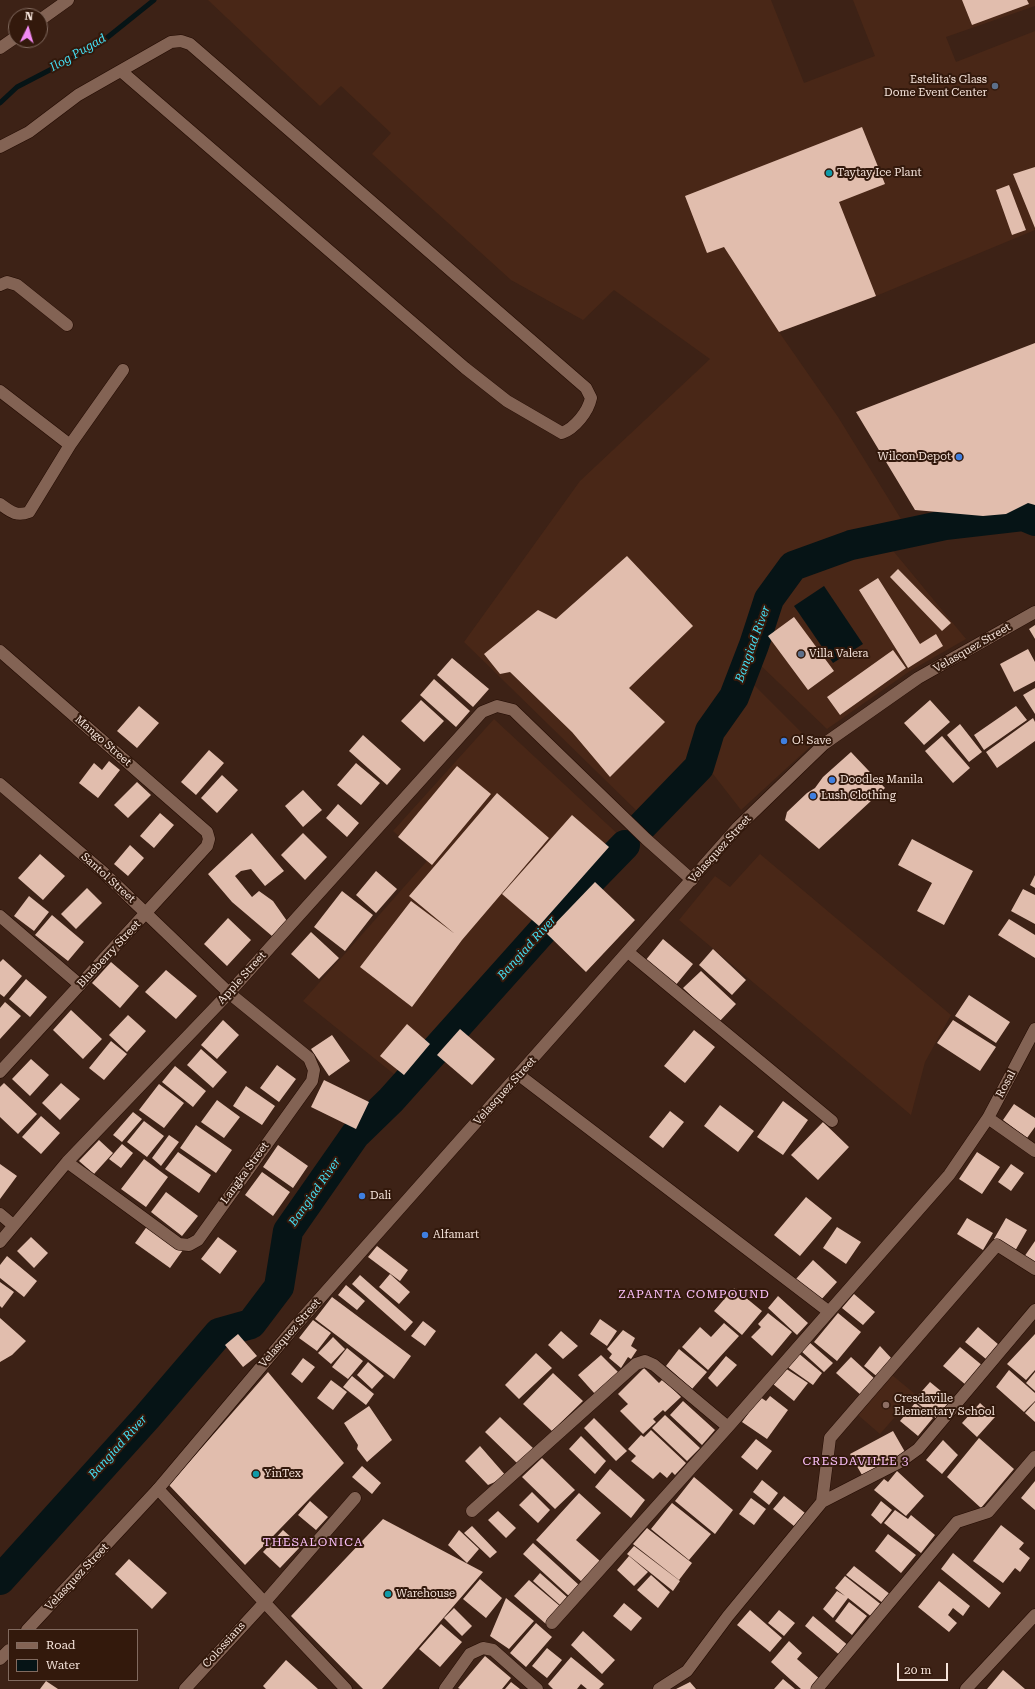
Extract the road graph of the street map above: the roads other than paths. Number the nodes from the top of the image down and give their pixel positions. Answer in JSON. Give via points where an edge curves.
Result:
{"nodes":[{"id":1,"x":68,"y":0,"type":"edge"},
{"id":2,"x":48,"y":14,"type":"edge"},
{"id":3,"x":120,"y":71,"type":"junction"},
{"id":4,"x":0,"y":147,"type":"edge"},
{"id":5,"x":0,"y":285,"type":"edge"},
{"id":6,"x":67,"y":325,"type":"dead end"},
{"id":7,"x":123,"y":370,"type":"dead end"},
{"id":8,"x":0,"y":391,"type":"edge"},
{"id":9,"x":70,"y":445,"type":"junction"},
{"id":10,"x":0,"y":504,"type":"edge"},
{"id":11,"x":1035,"y":612,"type":"edge"},
{"id":12,"x":0,"y":651,"type":"edge"},
{"id":13,"x":0,"y":784,"type":"edge"},
{"id":14,"x":207,"y":832,"type":"joint"},
{"id":15,"x":692,"y":880,"type":"junction"},
{"id":16,"x":147,"y":913,"type":"junction"},
{"id":17,"x":0,"y":916,"type":"edge"},
{"id":18,"x":628,"y":952,"type":"junction"},
{"id":19,"x":80,"y":985,"type":"junction"},
{"id":20,"x":229,"y":993,"type":"junction"},
{"id":21,"x":1035,"y":1029,"type":"edge"},
{"id":22,"x":4,"y":1059,"type":"edge"},
{"id":23,"x":0,"y":1072,"type":"edge"},
{"id":24,"x":519,"y":1075,"type":"junction"},
{"id":25,"x":988,"y":1118,"type":"junction"},
{"id":26,"x":832,"y":1121,"type":"dead end"},
{"id":27,"x":1035,"y":1150,"type":"edge"},
{"id":28,"x":67,"y":1162,"type":"junction"},
{"id":29,"x":0,"y":1214,"type":"edge"},
{"id":30,"x":13,"y":1225,"type":"junction"},
{"id":31,"x":0,"y":1242,"type":"edge"},
{"id":32,"x":1035,"y":1269,"type":"edge"},
{"id":33,"x":1035,"y":1310,"type":"edge"},
{"id":34,"x":828,"y":1311,"type":"junction"},
{"id":35,"x":728,"y":1426,"type":"junction"},
{"id":36,"x":1035,"y":1457,"type":"edge"},
{"id":37,"x":158,"y":1489,"type":"junction"},
{"id":38,"x":355,"y":1498,"type":"dead end"},
{"id":39,"x":822,"y":1502,"type":"junction"},
{"id":40,"x":472,"y":1511,"type":"dead end"},
{"id":41,"x":264,"y":1603,"type":"junction"},
{"id":42,"x":1035,"y":1615,"type":"edge"},
{"id":43,"x":552,"y":1623,"type":"dead end"},
{"id":44,"x":28,"y":1629,"type":"edge"},
{"id":45,"x":8,"y":1651,"type":"edge"},
{"id":46,"x":0,"y":1659,"type":"edge"},
{"id":47,"x":340,"y":1687,"type":"edge"},
{"id":48,"x":185,"y":1689,"type":"edge"},
{"id":49,"x":445,"y":1689,"type":"edge"},
{"id":50,"x":537,"y":1689,"type":"edge"},
{"id":51,"x":659,"y":1689,"type":"edge"},
{"id":52,"x":817,"y":1689,"type":"edge"},
{"id":53,"x":966,"y":1689,"type":"edge"}],
"edges":[{"from":1,"to":2,"type":"street"},
{"from":3,"to":3,"type":"street","via":[[507,402],[562,433],[571,430],[589,406],[591,398],[586,388],[190,44],[181,41],[171,42]]},
{"from":3,"to":4,"type":"street","via":[[78,95],[29,132]]},
{"from":5,"to":6,"type":"street","via":[[7,282],[16,285]]},
{"from":7,"to":9,"type":"street"},
{"from":8,"to":9,"type":"street"},
{"from":9,"to":10,"type":"street","via":[[29,512],[21,515],[13,513]]},
{"from":11,"to":15,"type":"street","name":"Velasquez Street","via":[[918,678],[824,744],[738,828]]},
{"from":12,"to":14,"type":"street","name":"Mango Street"},
{"from":13,"to":16,"type":"street","name":"Santol Street"},
{"from":14,"to":16,"type":"street","name":"Blueberry Street","via":[[207,846]]},
{"from":15,"to":18,"type":"street","name":"Velasquez Street"},
{"from":15,"to":20,"type":"street","name":"Apple Street","via":[[513,710],[498,706],[482,712]]},
{"from":16,"to":19,"type":"street","name":"Blueberry Street"},
{"from":16,"to":20,"type":"street","name":"Santol Street"},
{"from":17,"to":19,"type":"street"},
{"from":18,"to":24,"type":"street","name":"Velasquez Street"},
{"from":18,"to":26,"type":"street"},
{"from":19,"to":22,"type":"street","name":"Blueberry Street"},
{"from":20,"to":28,"type":"street","name":"Apple Street"},
{"from":20,"to":28,"type":"street","name":"Langka Street","via":[[309,1058],[314,1070],[312,1081],[198,1240],[189,1245],[179,1244]]},
{"from":21,"to":25,"type":"street","name":"Rosal"},
{"from":22,"to":23,"type":"street","name":"Blueberry Street"},
{"from":24,"to":34,"type":"street"},
{"from":24,"to":37,"type":"street","name":"Velasquez Street","via":[[298,1324]]},
{"from":25,"to":27,"type":"street"},
{"from":25,"to":34,"type":"street","name":"Rosal","via":[[949,1175]]},
{"from":28,"to":30,"type":"street","name":"Apple Street"},
{"from":29,"to":30,"type":"street"},
{"from":30,"to":31,"type":"street","name":"Apple Street"},
{"from":32,"to":39,"type":"street","via":[[997,1245],[830,1438]]},
{"from":33,"to":39,"type":"street","via":[[918,1449],[900,1462]]},
{"from":34,"to":35,"type":"street","name":"Rosal"},
{"from":35,"to":40,"type":"street","via":[[654,1365],[645,1361],[636,1364]]},
{"from":35,"to":43,"type":"street","name":"Rosal"},
{"from":36,"to":52,"type":"street","via":[[988,1512],[957,1522]]},
{"from":37,"to":41,"type":"street"},
{"from":37,"to":44,"type":"street","name":"Velasquez Street"},
{"from":38,"to":41,"type":"street"},
{"from":39,"to":51,"type":"street","via":[[728,1616],[687,1671]]},
{"from":41,"to":47,"type":"street"},
{"from":41,"to":48,"type":"street","name":"Colossians"},
{"from":42,"to":53,"type":"street"},
{"from":45,"to":46,"type":"street"},
{"from":49,"to":50,"type":"street","via":[[470,1654],[483,1648],[493,1650]]}]}
